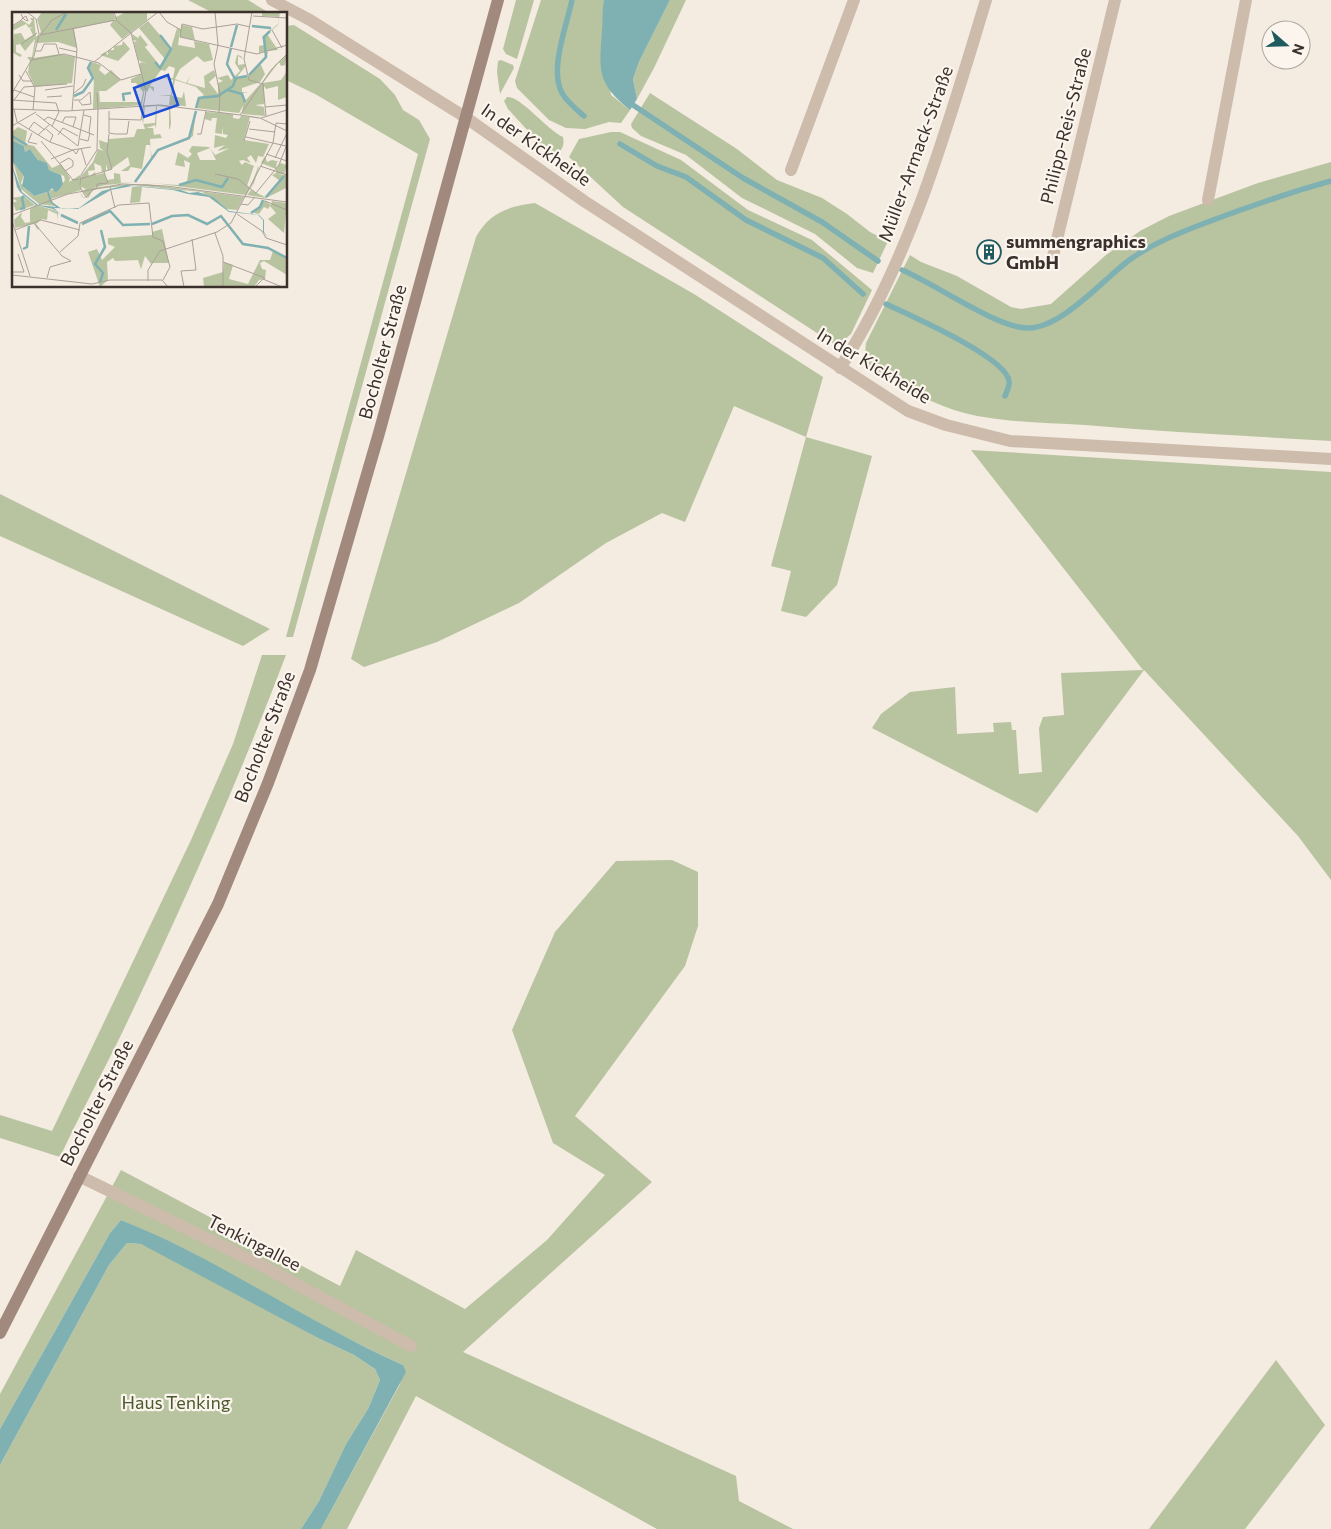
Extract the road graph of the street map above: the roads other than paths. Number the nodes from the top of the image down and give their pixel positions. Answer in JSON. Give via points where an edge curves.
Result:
{"nodes":[{"id":1,"x":272,"y":0,"type":"edge"},
{"id":2,"x":498,"y":0,"type":"edge"},
{"id":3,"x":854,"y":0,"type":"edge"},
{"id":4,"x":986,"y":0,"type":"edge"},
{"id":5,"x":1115,"y":0,"type":"edge"},
{"id":6,"x":1246,"y":0,"type":"edge"},
{"id":7,"x":465,"y":117,"type":"junction"},
{"id":8,"x":791,"y":170,"type":"dead end"},
{"id":9,"x":1208,"y":200,"type":"dead end"},
{"id":10,"x":1052,"y":260,"type":"dead end"},
{"id":11,"x":840,"y":368,"type":"junction"},
{"id":12,"x":1331,"y":459,"type":"edge"},
{"id":13,"x":79,"y":1176,"type":"junction"},
{"id":14,"x":0,"y":1332,"type":"edge"},
{"id":15,"x":411,"y":1346,"type":"dead end"}],
"edges":[{"from":1,"to":7,"type":"street","name":"In der Kickheide","via":[[310,20]]},
{"from":2,"to":7,"type":"main road","name":"Bocholter Straße"},
{"from":3,"to":8,"type":"street"},
{"from":4,"to":11,"type":"street","name":"Müller-Armack-Straße","via":[[919,207],[858,338]]},
{"from":5,"to":10,"type":"street","name":"Philipp-Reis-Straße"},
{"from":6,"to":9,"type":"street"},
{"from":7,"to":11,"type":"street","name":"In der Kickheide","via":[[584,200]]},
{"from":7,"to":13,"type":"main road","name":"Bocholter Straße","via":[[310,670],[218,904]]},
{"from":11,"to":12,"type":"street","name":"In der Kickheide","via":[[908,411],[946,425],[1010,440]]},
{"from":13,"to":14,"type":"main road","name":"Bocholter Straße"},
{"from":13,"to":15,"type":"street","name":"Tenkingallee","via":[[257,1263]]}]}
